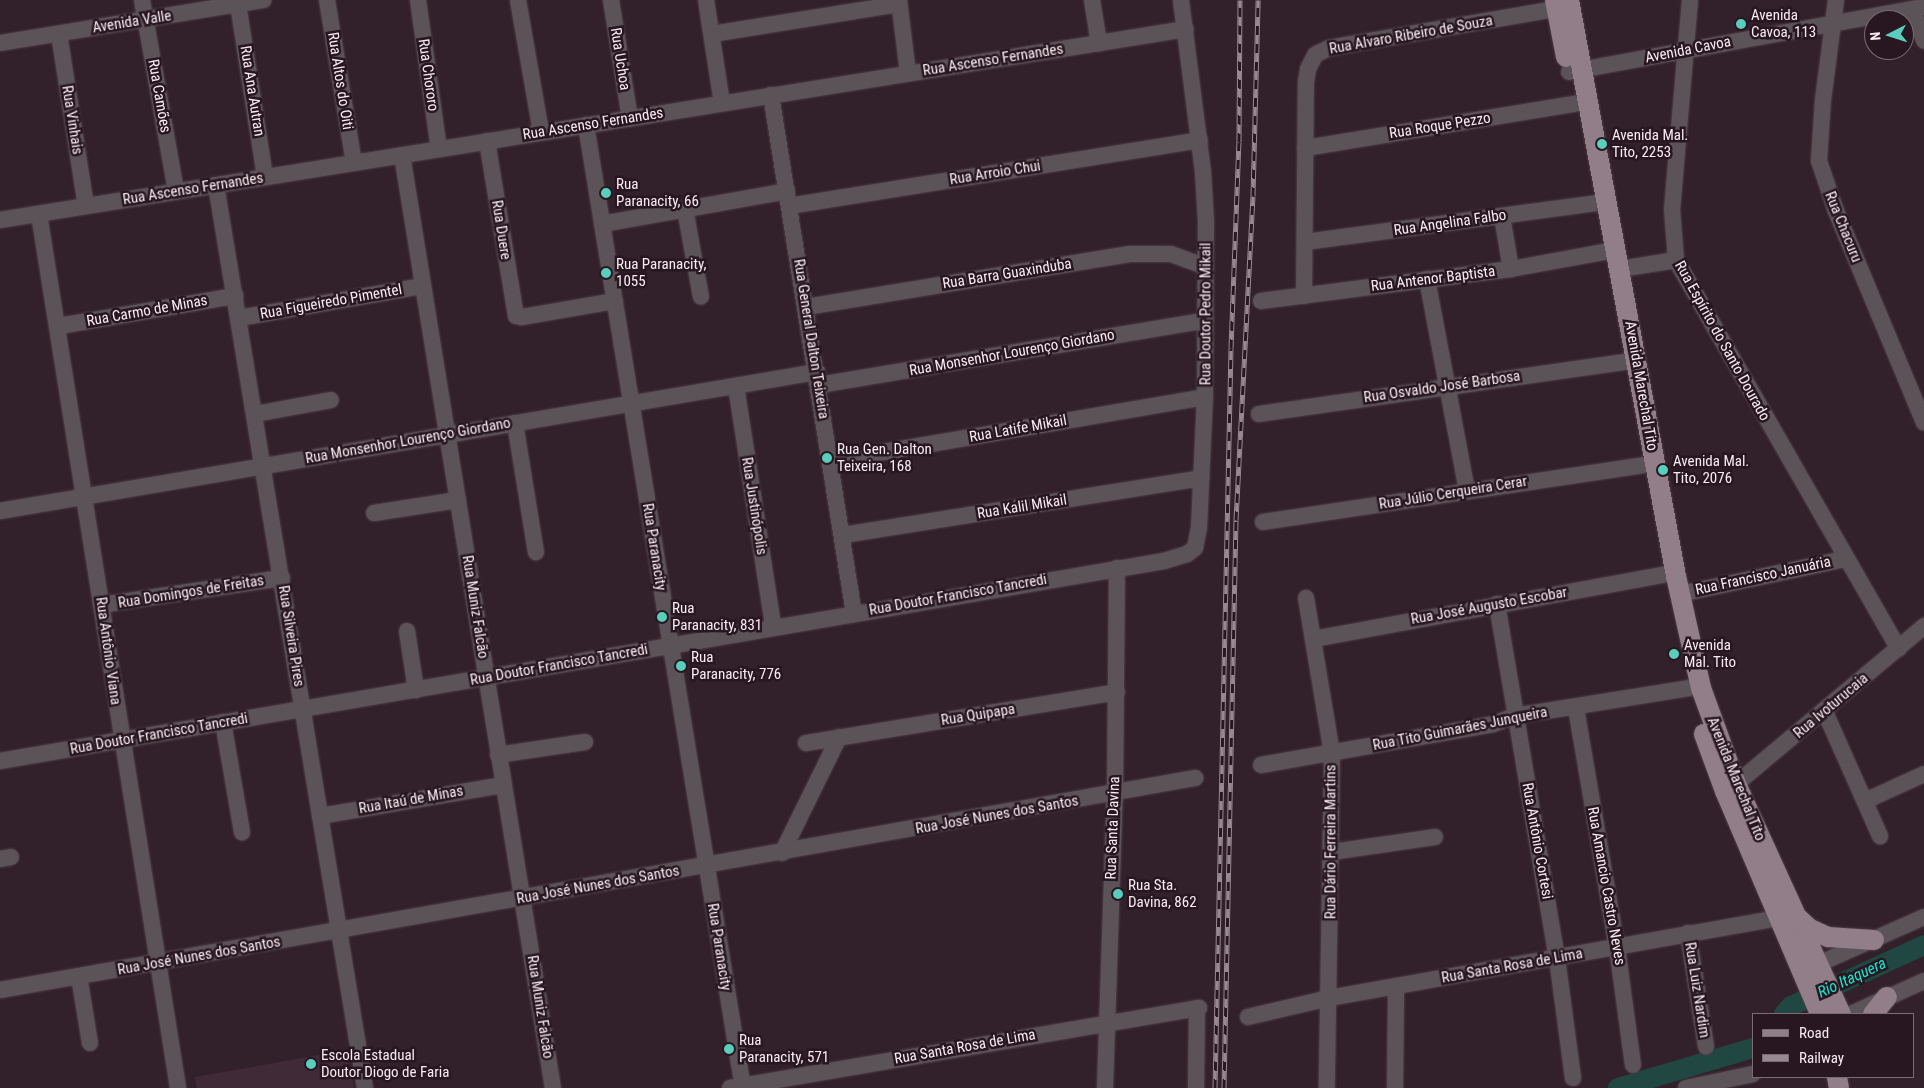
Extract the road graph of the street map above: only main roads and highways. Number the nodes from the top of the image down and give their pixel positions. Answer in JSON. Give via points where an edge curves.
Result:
{"nodes":[{"id":1,"x":1563,"y":4,"type":"edge"},
{"id":2,"x":1576,"y":71,"type":"junction"},
{"id":3,"x":1785,"y":916,"type":"junction"},
{"id":4,"x":1874,"y":940,"type":"road end"},
{"id":5,"x":1887,"y":997,"type":"road end"},
{"id":6,"x":1832,"y":1012,"type":"edge"},
{"id":7,"x":1874,"y":1013,"type":"edge"}],
"edges":[{"from":1,"to":2,"type":"main road","name":"Avenida Marechal Tito"},
{"from":2,"to":3,"type":"main road","name":"Avenida Marechal Tito","via":[[1620,269],[1680,594],[1701,688]]},
{"from":2,"to":3,"type":"main road","name":"Avenida Marechal Tito","via":[[1575,104],[1663,575],[1689,688],[1714,764]]},
{"from":3,"to":4,"type":"main road","via":[[1828,937]]},
{"from":3,"to":6,"type":"main road","name":"Avenida Marechal Tito"},
{"from":5,"to":7,"type":"main road"}]}
